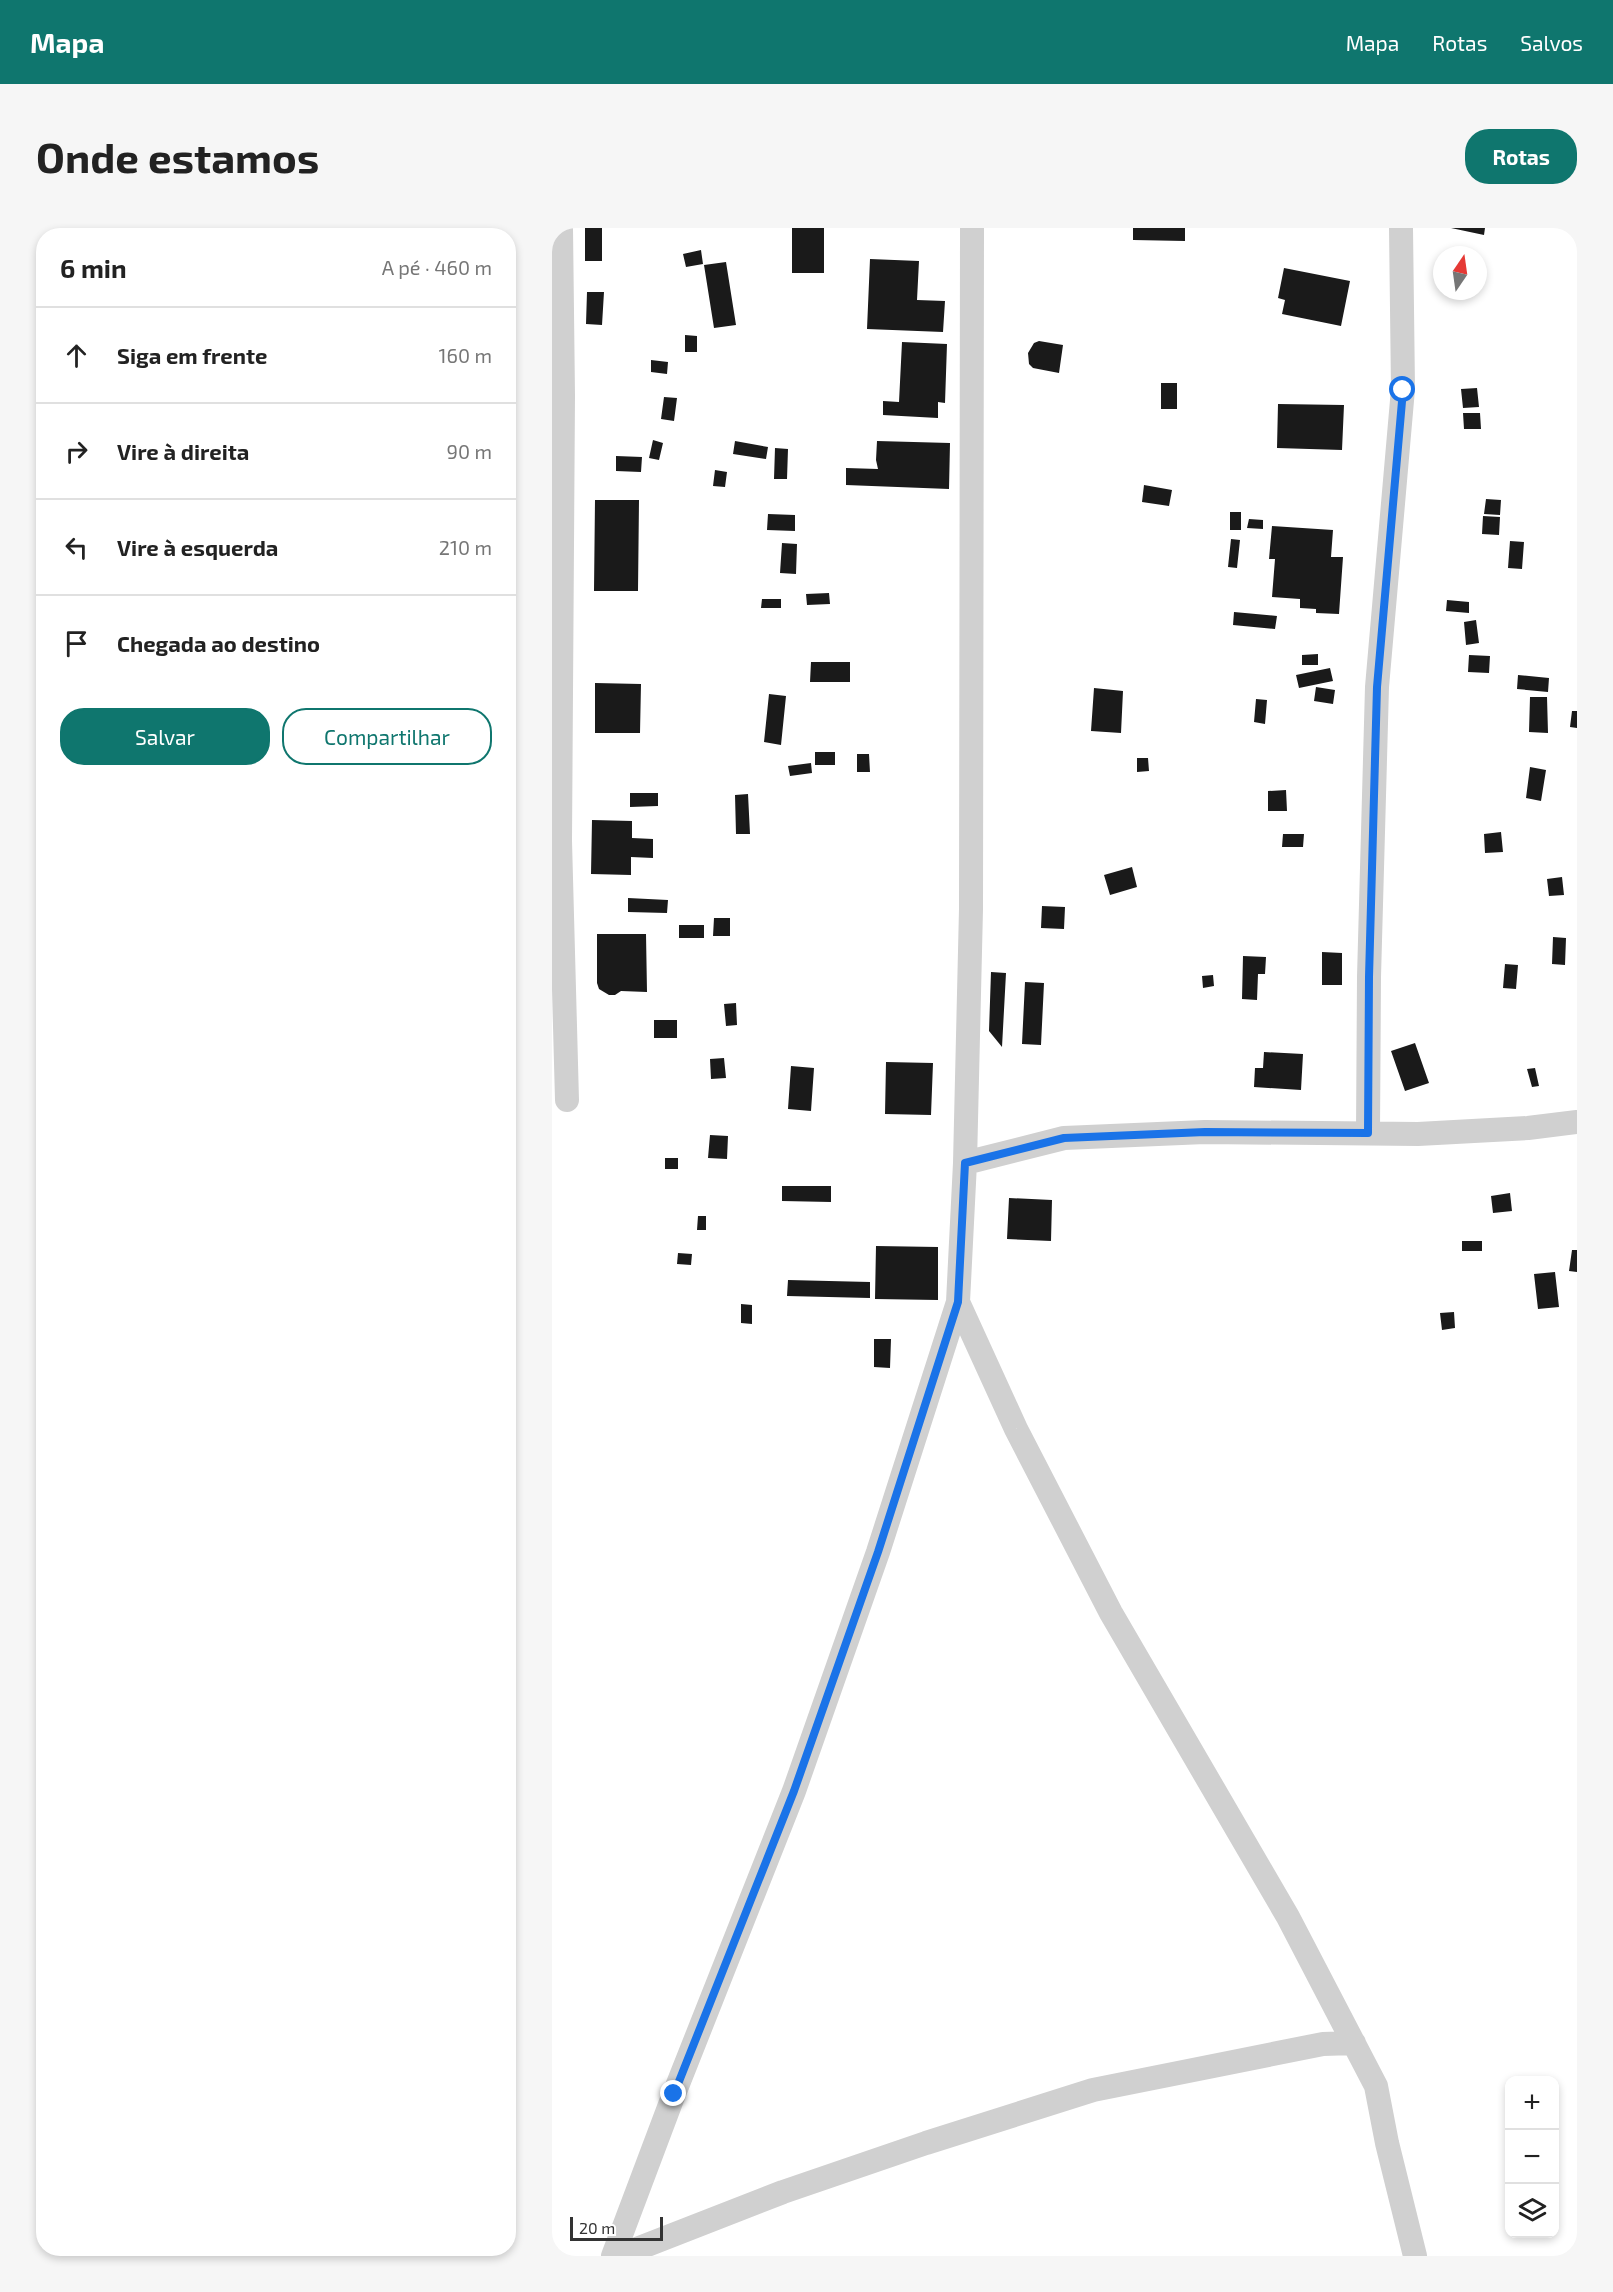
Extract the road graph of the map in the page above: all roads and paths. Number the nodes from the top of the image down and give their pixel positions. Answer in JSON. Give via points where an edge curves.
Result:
{"nodes":[{"id":1,"x":561,"y":228,"type":"edge"},
{"id":2,"x":972,"y":228,"type":"edge"},
{"id":3,"x":1401,"y":228,"type":"edge"},
{"id":4,"x":567,"y":1100,"type":"dead end"},
{"id":5,"x":1577,"y":1122,"type":"edge"},
{"id":6,"x":1368,"y":1133,"type":"junction"},
{"id":7,"x":965,"y":1163,"type":"junction"},
{"id":8,"x":958,"y":1302,"type":"junction"},
{"id":9,"x":1354,"y":2043,"type":"junction"},
{"id":10,"x":613,"y":2256,"type":"edge"},
{"id":11,"x":619,"y":2256,"type":"edge"},
{"id":12,"x":1415,"y":2256,"type":"edge"}],
"edges":[{"from":1,"to":4,"type":"street","via":[[560,842]]},
{"from":2,"to":7,"type":"street","via":[[971,909]]},
{"from":3,"to":6,"type":"street","via":[[1403,390],[1377,687]]},
{"from":5,"to":6,"type":"street","via":[[1418,1134]]},
{"from":6,"to":7,"type":"street","via":[[1205,1132],[1064,1138]]},
{"from":7,"to":8,"type":"street"},
{"from":8,"to":9,"type":"street","via":[[1016,1429],[1111,1613],[1288,1917]]},
{"from":8,"to":10,"type":"street","via":[[878,1552],[794,1791]]},
{"from":9,"to":11,"type":"street","via":[[1323,2044],[1093,2090],[783,2192]]},
{"from":9,"to":12,"type":"street","via":[[1376,2086]]}]}
